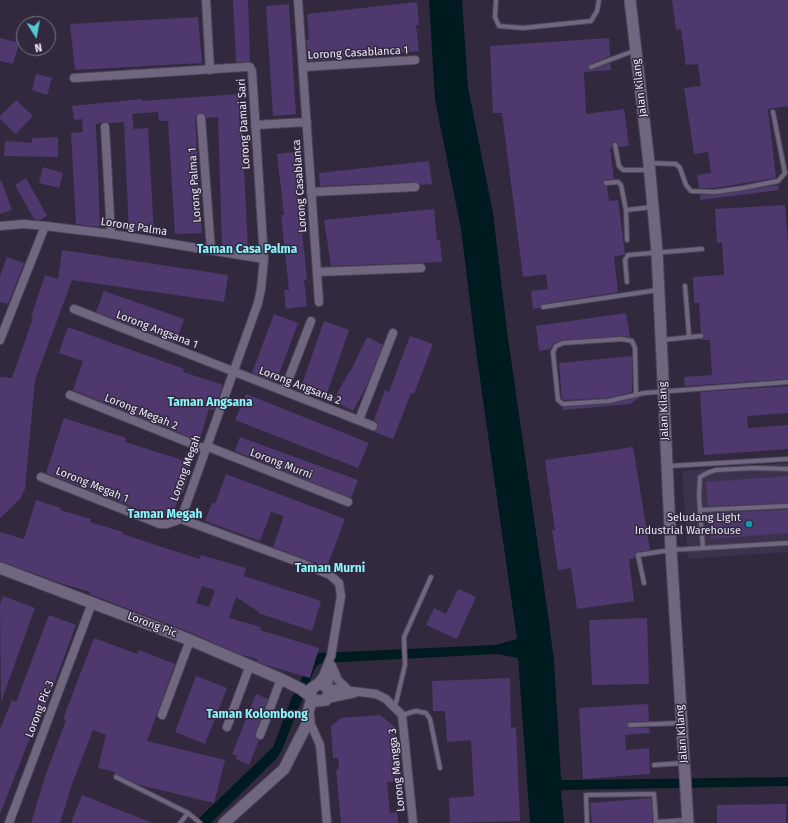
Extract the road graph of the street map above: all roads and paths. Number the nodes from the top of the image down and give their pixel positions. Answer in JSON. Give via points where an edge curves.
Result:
{"nodes":[{"id":1,"x":206,"y":0,"type":"edge"},
{"id":2,"x":298,"y":0,"type":"edge"},
{"id":3,"x":496,"y":0,"type":"edge"},
{"id":4,"x":599,"y":0,"type":"edge"},
{"id":5,"x":630,"y":0,"type":"edge"},
{"id":6,"x":636,"y":50,"type":"junction"},
{"id":7,"x":415,"y":60,"type":"dead end"},
{"id":8,"x":303,"y":67,"type":"junction"},
{"id":9,"x":591,"y":67,"type":"dead end"},
{"id":10,"x":210,"y":70,"type":"junction"},
{"id":11,"x":74,"y":78,"type":"dead end"},
{"id":12,"x":774,"y":112,"type":"dead end"},
{"id":13,"x":201,"y":118,"type":"dead end"},
{"id":14,"x":307,"y":122,"type":"junction"},
{"id":15,"x":255,"y":125,"type":"junction"},
{"id":16,"x":105,"y":127,"type":"dead end"},
{"id":17,"x":615,"y":145,"type":"dead end"},
{"id":18,"x":650,"y":166,"type":"junction"},
{"id":19,"x":606,"y":183,"type":"dead end"},
{"id":20,"x":415,"y":187,"type":"dead end"},
{"id":21,"x":311,"y":192,"type":"junction"},
{"id":22,"x":653,"y":207,"type":"junction"},
{"id":23,"x":626,"y":210,"type":"junction"},
{"id":24,"x":0,"y":226,"type":"edge"},
{"id":25,"x":45,"y":226,"type":"junction"},
{"id":26,"x":111,"y":234,"type":"junction"},
{"id":27,"x":627,"y":240,"type":"dead end"},
{"id":28,"x":702,"y":249,"type":"dead end"},
{"id":29,"x":210,"y":250,"type":"junction"},
{"id":30,"x":657,"y":252,"type":"junction"},
{"id":31,"x":264,"y":259,"type":"junction"},
{"id":32,"x":421,"y":268,"type":"dead end"},
{"id":33,"x":317,"y":272,"type":"junction"},
{"id":34,"x":627,"y":282,"type":"dead end"},
{"id":35,"x":684,"y":286,"type":"dead end"},
{"id":36,"x":658,"y":290,"type":"junction"},
{"id":37,"x":319,"y":302,"type":"dead end"},
{"id":38,"x":543,"y":307,"type":"dead end"},
{"id":39,"x":74,"y":309,"type":"dead end"},
{"id":40,"x":312,"y":321,"type":"dead end"},
{"id":41,"x":393,"y":333,"type":"dead end"},
{"id":42,"x":688,"y":336,"type":"junction"},
{"id":43,"x":701,"y":336,"type":"dead end"},
{"id":44,"x":0,"y":340,"type":"edge"},
{"id":45,"x":662,"y":340,"type":"junction"},
{"id":46,"x":233,"y":371,"type":"junction"},
{"id":47,"x":788,"y":382,"type":"edge"},
{"id":48,"x":284,"y":391,"type":"junction"},
{"id":49,"x":664,"y":392,"type":"junction"},
{"id":50,"x":636,"y":394,"type":"junction"},
{"id":51,"x":70,"y":395,"type":"dead end"},
{"id":52,"x":360,"y":420,"type":"junction"},
{"id":53,"x":373,"y":426,"type":"dead end"},
{"id":54,"x":205,"y":448,"type":"junction"},
{"id":55,"x":788,"y":459,"type":"edge"},
{"id":56,"x":667,"y":466,"type":"junction"},
{"id":57,"x":788,"y":469,"type":"edge"},
{"id":58,"x":41,"y":477,"type":"dead end"},
{"id":59,"x":348,"y":502,"type":"dead end"},
{"id":60,"x":788,"y":506,"type":"edge"},
{"id":61,"x":700,"y":510,"type":"junction"},
{"id":62,"x":180,"y":519,"type":"junction"},
{"id":63,"x":788,"y":543,"type":"edge"},
{"id":64,"x":703,"y":548,"type":"junction"},
{"id":65,"x":671,"y":550,"type":"junction"},
{"id":66,"x":0,"y":568,"type":"edge"},
{"id":67,"x":431,"y":577,"type":"dead end"},
{"id":68,"x":644,"y":583,"type":"dead end"},
{"id":69,"x":92,"y":603,"type":"junction"},
{"id":70,"x":190,"y":640,"type":"junction"},
{"id":71,"x":250,"y":665,"type":"junction"},
{"id":72,"x":330,"y":665,"type":"junction"},
{"id":73,"x":281,"y":679,"type":"junction"},
{"id":74,"x":347,"y":689,"type":"junction"},
{"id":75,"x":361,"y":691,"type":"junction"},
{"id":76,"x":318,"y":693,"type":"junction"},
{"id":77,"x":394,"y":708,"type":"junction"},
{"id":78,"x":162,"y":715,"type":"dead end"},
{"id":79,"x":402,"y":715,"type":"junction"},
{"id":80,"x":309,"y":719,"type":"junction"},
{"id":81,"x":681,"y":723,"type":"junction"},
{"id":82,"x":630,"y":725,"type":"dead end"},
{"id":83,"x":227,"y":728,"type":"dead end"},
{"id":84,"x":260,"y":735,"type":"dead end"},
{"id":85,"x":684,"y":763,"type":"junction"},
{"id":86,"x":654,"y":765,"type":"dead end"},
{"id":87,"x":440,"y":768,"type":"dead end"},
{"id":88,"x":116,"y":777,"type":"dead end"},
{"id":89,"x":188,"y":813,"type":"junction"},
{"id":90,"x":198,"y":822,"type":"edge"},
{"id":91,"x":687,"y":822,"type":"edge"},
{"id":92,"x":9,"y":823,"type":"edge"},
{"id":93,"x":180,"y":823,"type":"edge"},
{"id":94,"x":224,"y":823,"type":"edge"},
{"id":95,"x":327,"y":823,"type":"edge"},
{"id":96,"x":413,"y":823,"type":"edge"},
{"id":97,"x":587,"y":823,"type":"edge"}],
"edges":[{"from":1,"to":10,"type":"street"},
{"from":2,"to":8,"type":"street","name":"Lorong Casablanca"},
{"from":3,"to":4,"type":"lane","via":[[495,17],[499,26],[523,28],[591,21],[597,11]]},
{"from":5,"to":6,"type":"street","name":"Jalan Kilang"},
{"from":6,"to":9,"type":"lane"},
{"from":6,"to":18,"type":"street","name":"Jalan Kilang"},
{"from":7,"to":8,"type":"street","name":"Lorong Casablanca 1"},
{"from":8,"to":14,"type":"street","name":"Lorong Casablanca"},
{"from":10,"to":11,"type":"street","name":"Lorong Damai Sari"},
{"from":10,"to":15,"type":"street","name":"Lorong Damai Sari","via":[[250,67]]},
{"from":12,"to":18,"type":"lane","via":[[785,173],[778,181],[714,192],[691,190],[676,164]]},
{"from":13,"to":29,"type":"street","name":"Lorong Palma 1"},
{"from":14,"to":15,"type":"street","name":"Lorong Casablanca"},
{"from":14,"to":21,"type":"street","name":"Lorong Casablanca"},
{"from":15,"to":31,"type":"street","name":"Lorong Damai Sari"},
{"from":16,"to":26,"type":"street"},
{"from":17,"to":18,"type":"lane","via":[[619,166],[624,170]]},
{"from":18,"to":22,"type":"street","name":"Jalan Kilang"},
{"from":19,"to":23,"type":"lane","via":[[615,182],[621,185]]},
{"from":20,"to":21,"type":"street"},
{"from":21,"to":33,"type":"street","name":"Lorong Casablanca"},
{"from":22,"to":23,"type":"lane"},
{"from":22,"to":30,"type":"street","name":"Jalan Kilang"},
{"from":23,"to":27,"type":"lane"},
{"from":24,"to":25,"type":"street","name":"Lorong Palma"},
{"from":25,"to":26,"type":"street","name":"Lorong Palma"},
{"from":25,"to":44,"type":"street"},
{"from":26,"to":29,"type":"street","name":"Lorong Palma"},
{"from":28,"to":30,"type":"lane"},
{"from":29,"to":31,"type":"street","name":"Lorong Palma"},
{"from":30,"to":34,"type":"lane","via":[[628,255],[625,260]]},
{"from":30,"to":36,"type":"street","name":"Jalan Kilang"},
{"from":31,"to":46,"type":"street","name":"Lorong Megah","via":[[258,303]]},
{"from":32,"to":33,"type":"street"},
{"from":33,"to":37,"type":"street","name":"Lorong Casablanca"},
{"from":35,"to":42,"type":"lane"},
{"from":36,"to":38,"type":"lane"},
{"from":36,"to":45,"type":"street","name":"Jalan Kilang"},
{"from":39,"to":46,"type":"street","name":"Lorong Angsana 1"},
{"from":40,"to":48,"type":"street"},
{"from":41,"to":52,"type":"street"},
{"from":42,"to":43,"type":"lane"},
{"from":42,"to":45,"type":"lane"},
{"from":45,"to":49,"type":"street","name":"Jalan Kilang"},
{"from":46,"to":48,"type":"street","name":"Lorong Angsana 2"},
{"from":46,"to":54,"type":"street","name":"Lorong Megah"},
{"from":47,"to":49,"type":"lane"},
{"from":48,"to":52,"type":"street","name":"Lorong Angsana 2"},
{"from":49,"to":50,"type":"lane"},
{"from":49,"to":56,"type":"street","name":"Jalan Kilang"},
{"from":50,"to":50,"type":"lane","via":[[635,348],[632,341],[622,339],[562,343],[556,346],[553,352],[558,400],[563,404],[609,400]]},
{"from":51,"to":54,"type":"street","name":"Lorong Megah 2"},
{"from":52,"to":53,"type":"street","name":"Lorong Angsana 2"},
{"from":54,"to":59,"type":"street","name":"Lorong Murni"},
{"from":54,"to":62,"type":"street","name":"Lorong Megah"},
{"from":55,"to":56,"type":"lane"},
{"from":56,"to":65,"type":"street","name":"Jalan Kilang"},
{"from":57,"to":61,"type":"lane","via":[[754,468],[707,472],[700,477]]},
{"from":58,"to":62,"type":"street","name":"Lorong Megah 1","via":[[160,524]]},
{"from":60,"to":61,"type":"lane"},
{"from":61,"to":64,"type":"lane"},
{"from":62,"to":72,"type":"street","name":"Lorong Megah","via":[[330,575],[339,582],[341,596]]},
{"from":63,"to":64,"type":"lane"},
{"from":64,"to":65,"type":"lane"},
{"from":65,"to":68,"type":"lane","via":[[638,555]]},
{"from":65,"to":81,"type":"street","name":"Jalan Kilang"},
{"from":66,"to":69,"type":"street","name":"Lorong Pic"},
{"from":67,"to":77,"type":"lane","via":[[404,638],[405,665]]},
{"from":69,"to":70,"type":"street","name":"Lorong Pic"},
{"from":69,"to":92,"type":"street","name":"Lorong Pic 3"},
{"from":70,"to":71,"type":"street","name":"Lorong Pic"},
{"from":70,"to":78,"type":"street"},
{"from":71,"to":73,"type":"street","name":"Lorong Pic"},
{"from":71,"to":83,"type":"street"},
{"from":72,"to":74,"type":"street"},
{"from":72,"to":76,"type":"street","name":"Lorong Megah"},
{"from":72,"to":76,"type":"street","via":[[323,676]]},
{"from":73,"to":76,"type":"street","name":"Lorong Pic"},
{"from":73,"to":84,"type":"street"},
{"from":74,"to":75,"type":"street","name":"Lorong Mangga 3"},
{"from":74,"to":76,"type":"street","name":"Lorong Mangga 3"},
{"from":75,"to":76,"type":"street","name":"Lorong Mangga 3"},
{"from":75,"to":77,"type":"street","name":"Lorong Mangga 3","via":[[381,696]]},
{"from":76,"to":80,"type":"street","via":[[314,716]]},
{"from":77,"to":79,"type":"street","name":"Lorong Mangga 3"},
{"from":79,"to":87,"type":"lane","via":[[416,711],[426,713],[430,719]]},
{"from":79,"to":96,"type":"street","name":"Lorong Mangga 3"},
{"from":80,"to":94,"type":"street","via":[[284,768]]},
{"from":80,"to":95,"type":"street","via":[[320,745]]},
{"from":81,"to":82,"type":"lane"},
{"from":81,"to":85,"type":"street","name":"Jalan Kilang"},
{"from":85,"to":86,"type":"lane"},
{"from":85,"to":91,"type":"street","name":"Jalan Kilang"},
{"from":88,"to":89,"type":"lane"},
{"from":89,"to":90,"type":"lane"},
{"from":89,"to":93,"type":"lane"},
{"from":91,"to":97,"type":"lane","via":[[656,822],[654,794],[586,795]]}]}
